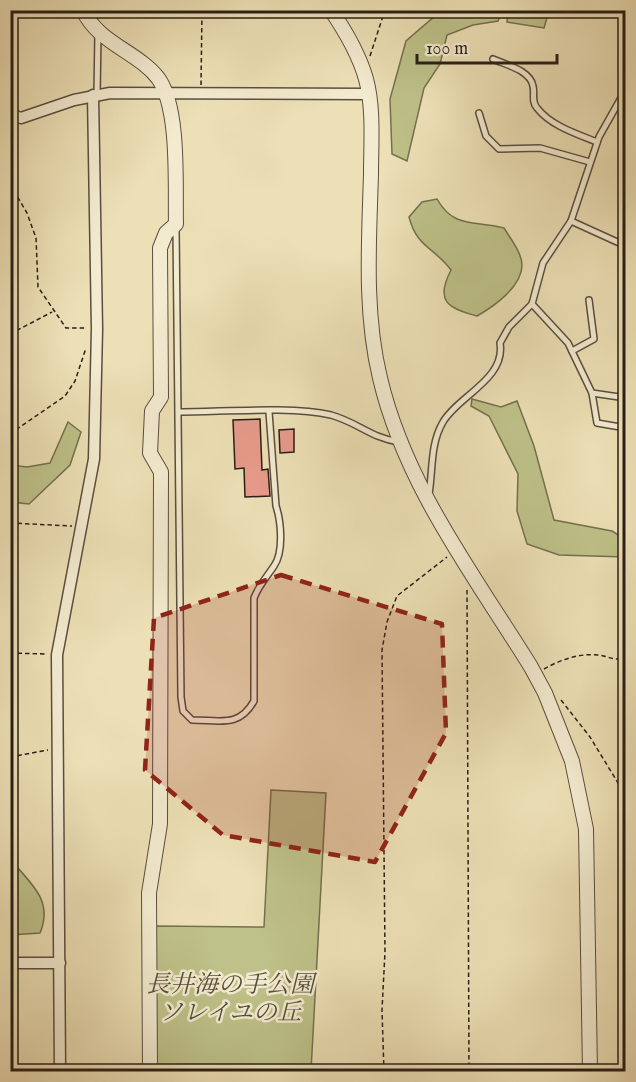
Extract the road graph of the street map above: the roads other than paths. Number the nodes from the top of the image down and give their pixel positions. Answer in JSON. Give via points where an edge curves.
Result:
{"nodes":[{"id":1,"x":83,"y":10,"type":"edge"},
{"id":2,"x":331,"y":10,"type":"edge"},
{"id":3,"x":98,"y":30,"type":"junction"},
{"id":4,"x":493,"y":59,"type":"dead end"},
{"id":5,"x":626,"y":89,"type":"edge"},
{"id":6,"x":165,"y":93,"type":"junction"},
{"id":7,"x":368,"y":94,"type":"junction"},
{"id":8,"x":95,"y":95,"type":"junction"},
{"id":9,"x":479,"y":113,"type":"dead end"},
{"id":10,"x":10,"y":114,"type":"edge"},
{"id":11,"x":597,"y":142,"type":"junction"},
{"id":12,"x":590,"y":162,"type":"junction"},
{"id":13,"x":571,"y":221,"type":"junction"},
{"id":14,"x":176,"y":224,"type":"junction"},
{"id":15,"x":626,"y":246,"type":"edge"},
{"id":16,"x":589,"y":300,"type":"dead end"},
{"id":17,"x":532,"y":304,"type":"junction"},
{"id":18,"x":572,"y":351,"type":"junction"},
{"id":19,"x":592,"y":393,"type":"junction"},
{"id":20,"x":626,"y":398,"type":"edge"},
{"id":21,"x":180,"y":412,"type":"junction"},
{"id":22,"x":269,"y":412,"type":"junction"},
{"id":23,"x":626,"y":428,"type":"edge"},
{"id":24,"x":399,"y":442,"type":"junction"},
{"id":25,"x":428,"y":502,"type":"junction"},
{"id":26,"x":10,"y":963,"type":"edge"},
{"id":27,"x":60,"y":963,"type":"junction"},
{"id":28,"x":590,"y":1069,"type":"edge"},
{"id":29,"x":60,"y":1071,"type":"edge"},
{"id":30,"x":150,"y":1071,"type":"edge"}],
"edges":[{"from":1,"to":3,"type":"street"},
{"from":2,"to":7,"type":"street","via":[[349,37]]},
{"from":3,"to":6,"type":"street","via":[[158,78]]},
{"from":3,"to":8,"type":"lane"},
{"from":4,"to":11,"type":"lane","via":[[528,75],[536,108],[569,130]]},
{"from":5,"to":11,"type":"lane"},
{"from":6,"to":7,"type":"street"},
{"from":6,"to":8,"type":"street"},
{"from":6,"to":14,"type":"street","via":[[172,109]]},
{"from":7,"to":24,"type":"street","via":[[373,341]]},
{"from":8,"to":10,"type":"street","via":[[21,118]]},
{"from":8,"to":27,"type":"street","via":[[94,459],[57,655]]},
{"from":9,"to":12,"type":"lane","via":[[486,136],[499,149],[540,148]]},
{"from":11,"to":12,"type":"lane"},
{"from":12,"to":13,"type":"lane"},
{"from":13,"to":15,"type":"lane"},
{"from":13,"to":17,"type":"lane","via":[[543,263]]},
{"from":14,"to":21,"type":"lane"},
{"from":14,"to":30,"type":"street","via":[[166,233],[160,248],[161,397],[152,411],[150,453],[161,472],[160,824],[149,893]]},
{"from":16,"to":18,"type":"lane","via":[[594,339]]},
{"from":17,"to":18,"type":"lane"},
{"from":17,"to":25,"type":"lane","via":[[509,327],[500,343],[502,355],[494,370],[444,421],[433,450]]},
{"from":18,"to":19,"type":"lane"},
{"from":19,"to":20,"type":"lane"},
{"from":19,"to":23,"type":"lane","via":[[597,423]]},
{"from":21,"to":22,"type":"lane"},
{"from":21,"to":22,"type":"lane","via":[[183,711],[192,720],[238,720],[247,714],[254,701],[254,598],[278,555],[281,520],[276,506]]},
{"from":22,"to":24,"type":"lane","via":[[333,416],[379,439]]},
{"from":24,"to":25,"type":"street"},
{"from":25,"to":28,"type":"street","via":[[535,674],[572,761],[586,829]]},
{"from":26,"to":27,"type":"street"},
{"from":27,"to":29,"type":"street"}]}
